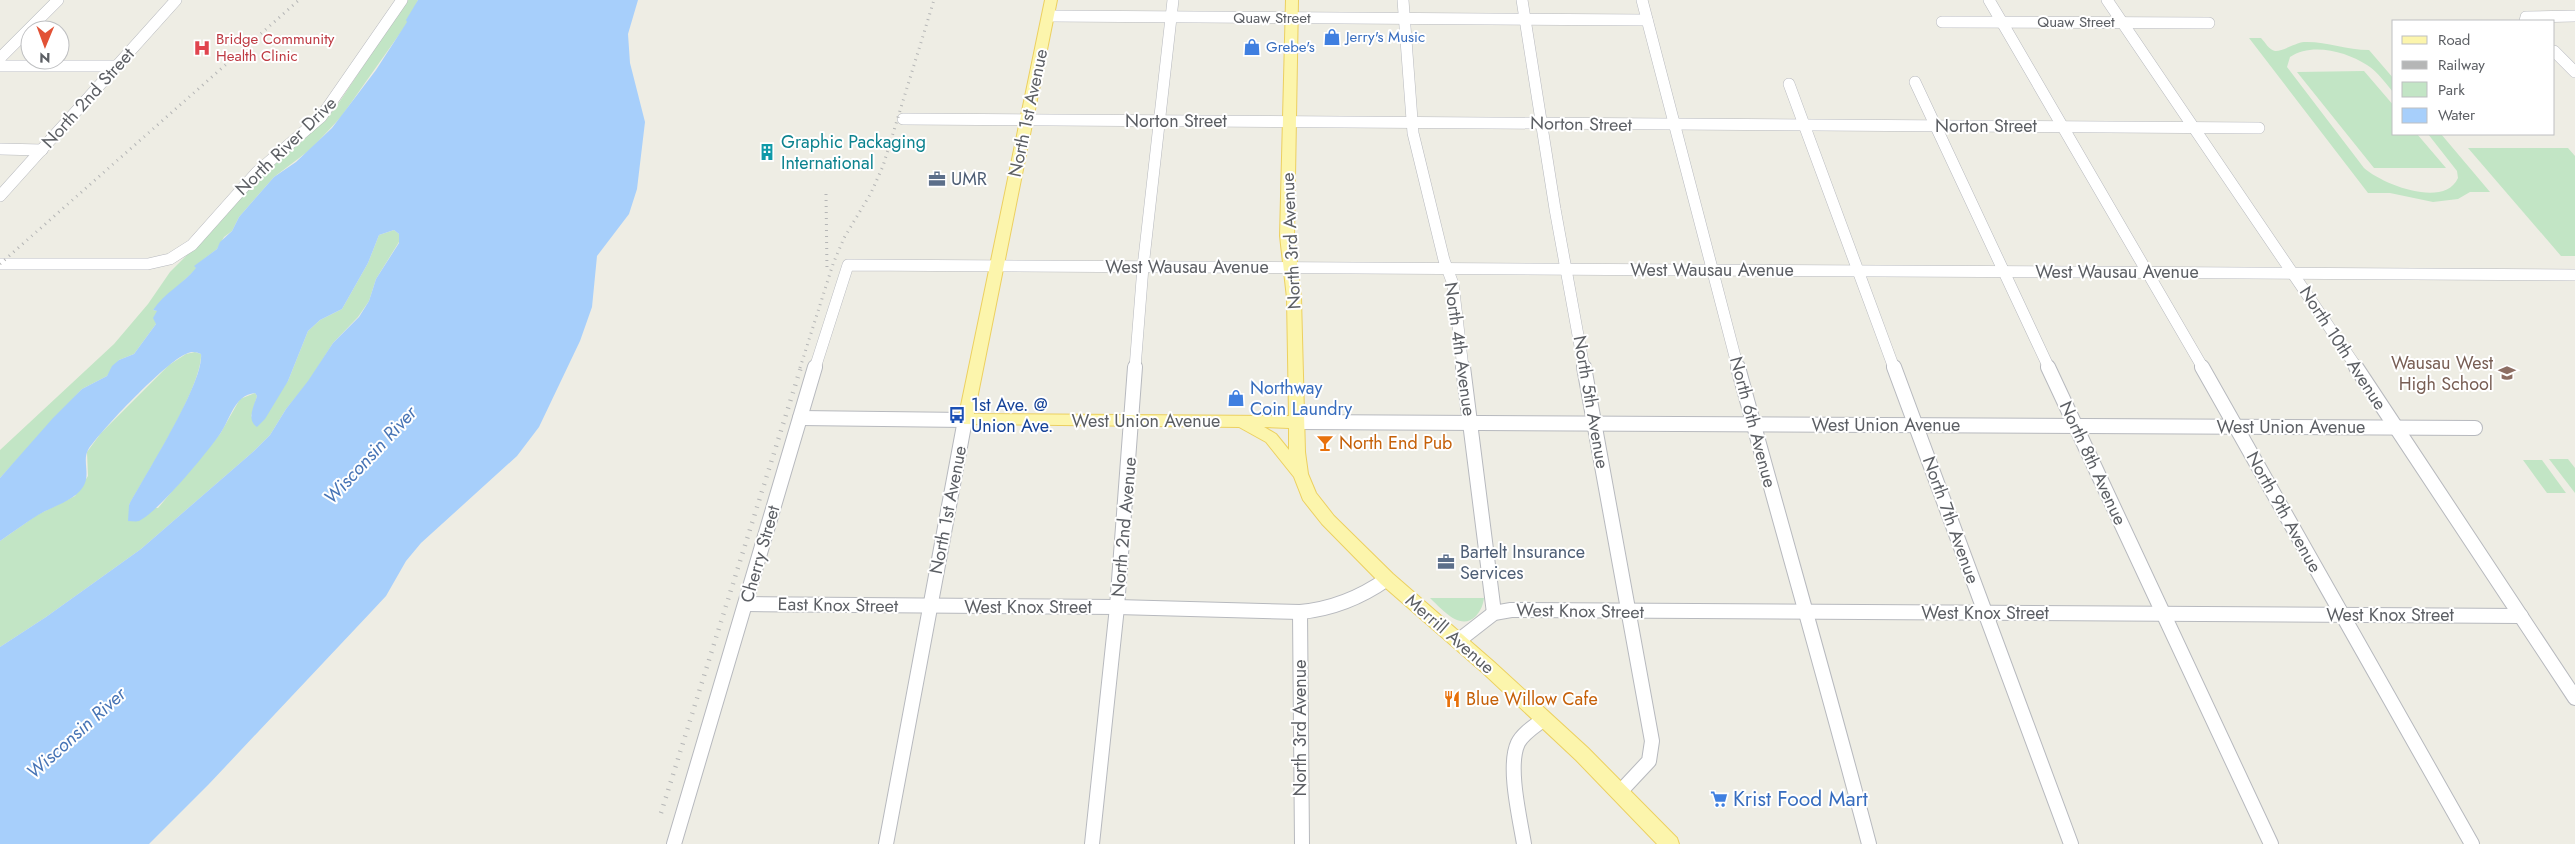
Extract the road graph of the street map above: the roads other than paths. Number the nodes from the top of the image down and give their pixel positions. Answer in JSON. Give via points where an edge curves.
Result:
{"nodes":[{"id":1,"x":58,"y":0,"type":"edge"},
{"id":2,"x":176,"y":0,"type":"edge"},
{"id":3,"x":402,"y":0,"type":"edge"},
{"id":4,"x":1051,"y":0,"type":"edge"},
{"id":5,"x":1173,"y":0,"type":"edge"},
{"id":6,"x":1292,"y":0,"type":"edge"},
{"id":7,"x":1403,"y":0,"type":"edge"},
{"id":8,"x":1522,"y":0,"type":"edge"},
{"id":9,"x":1642,"y":0,"type":"edge"},
{"id":10,"x":1989,"y":0,"type":"edge"},
{"id":11,"x":2107,"y":0,"type":"edge"},
{"id":12,"x":1048,"y":16,"type":"junction"},
{"id":13,"x":2575,"y":16,"type":"edge"},
{"id":14,"x":1172,"y":17,"type":"junction"},
{"id":15,"x":1292,"y":18,"type":"junction"},
{"id":16,"x":1404,"y":18,"type":"junction"},
{"id":17,"x":1525,"y":19,"type":"junction"},
{"id":18,"x":2525,"y":19,"type":"edge"},
{"id":19,"x":1647,"y":20,"type":"junction"},
{"id":20,"x":1942,"y":22,"type":"dead end"},
{"id":21,"x":2002,"y":22,"type":"junction"},
{"id":22,"x":2123,"y":22,"type":"junction"},
{"id":23,"x":2209,"y":23,"type":"dead end"},
{"id":24,"x":2555,"y":51,"type":"edge"},
{"id":25,"x":0,"y":58,"type":"edge"},
{"id":26,"x":0,"y":66,"type":"edge"},
{"id":27,"x":116,"y":66,"type":"junction"},
{"id":28,"x":2575,"y":72,"type":"edge"},
{"id":29,"x":1915,"y":82,"type":"dead end"},
{"id":30,"x":1789,"y":84,"type":"dead end"},
{"id":31,"x":903,"y":119,"type":"dead end"},
{"id":32,"x":1026,"y":120,"type":"junction"},
{"id":33,"x":1160,"y":121,"type":"junction"},
{"id":34,"x":1289,"y":122,"type":"junction"},
{"id":35,"x":1412,"y":123,"type":"junction"},
{"id":36,"x":1542,"y":124,"type":"junction"},
{"id":37,"x":1673,"y":125,"type":"junction"},
{"id":38,"x":1805,"y":126,"type":"junction"},
{"id":39,"x":1935,"y":126,"type":"junction"},
{"id":40,"x":2063,"y":126,"type":"junction"},
{"id":41,"x":2193,"y":127,"type":"junction"},
{"id":42,"x":2259,"y":128,"type":"dead end"},
{"id":43,"x":0,"y":149,"type":"edge"},
{"id":44,"x":42,"y":150,"type":"junction"},
{"id":45,"x":0,"y":196,"type":"edge"},
{"id":46,"x":0,"y":264,"type":"edge"},
{"id":47,"x":848,"y":265,"type":"joint"},
{"id":48,"x":997,"y":266,"type":"junction"},
{"id":49,"x":1143,"y":267,"type":"junction"},
{"id":50,"x":1290,"y":268,"type":"junction"},
{"id":51,"x":1448,"y":268,"type":"junction"},
{"id":52,"x":1567,"y":269,"type":"junction"},
{"id":53,"x":1712,"y":270,"type":"junction"},
{"id":54,"x":1859,"y":271,"type":"junction"},
{"id":55,"x":2003,"y":272,"type":"junction"},
{"id":56,"x":2149,"y":273,"type":"junction"},
{"id":57,"x":2294,"y":274,"type":"junction"},
{"id":58,"x":2575,"y":275,"type":"edge"},
{"id":59,"x":800,"y":418,"type":"junction"},
{"id":60,"x":965,"y":420,"type":"junction"},
{"id":61,"x":1132,"y":422,"type":"junction"},
{"id":62,"x":1238,"y":422,"type":"junction"},
{"id":63,"x":1296,"y":422,"type":"junction"},
{"id":64,"x":1470,"y":423,"type":"junction"},
{"id":65,"x":1594,"y":424,"type":"junction"},
{"id":66,"x":1754,"y":424,"type":"junction"},
{"id":67,"x":1915,"y":425,"type":"junction"},
{"id":68,"x":2076,"y":426,"type":"junction"},
{"id":69,"x":2236,"y":426,"type":"junction"},
{"id":70,"x":2395,"y":427,"type":"junction"},
{"id":71,"x":2475,"y":428,"type":"dead end"},
{"id":72,"x":1297,"y":452,"type":"joint"},
{"id":73,"x":1300,"y":474,"type":"junction"},
{"id":74,"x":1387,"y":580,"type":"junction"},
{"id":75,"x":746,"y":604,"type":"junction"},
{"id":76,"x":930,"y":606,"type":"junction"},
{"id":77,"x":1117,"y":607,"type":"junction"},
{"id":78,"x":1300,"y":612,"type":"junction"},
{"id":79,"x":1628,"y":612,"type":"junction"},
{"id":80,"x":1807,"y":612,"type":"junction"},
{"id":81,"x":1494,"y":613,"type":"junction"},
{"id":82,"x":1986,"y":613,"type":"junction"},
{"id":83,"x":2165,"y":614,"type":"junction"},
{"id":84,"x":2343,"y":615,"type":"junction"},
{"id":85,"x":2521,"y":616,"type":"junction"},
{"id":86,"x":1458,"y":641,"type":"junction"},
{"id":87,"x":2575,"y":698,"type":"edge"},
{"id":88,"x":1544,"y":719,"type":"junction"},
{"id":89,"x":1620,"y":792,"type":"junction"},
{"id":90,"x":674,"y":844,"type":"edge"},
{"id":91,"x":886,"y":844,"type":"edge"},
{"id":92,"x":1092,"y":844,"type":"edge"},
{"id":93,"x":1302,"y":844,"type":"edge"},
{"id":94,"x":1524,"y":844,"type":"edge"},
{"id":95,"x":1670,"y":844,"type":"edge"},
{"id":96,"x":1869,"y":844,"type":"edge"},
{"id":97,"x":2071,"y":844,"type":"edge"},
{"id":98,"x":2271,"y":844,"type":"edge"},
{"id":99,"x":2472,"y":844,"type":"edge"}],
"edges":[{"from":1,"to":25,"type":"street"},
{"from":2,"to":27,"type":"street","name":"North 2nd Street"},
{"from":3,"to":46,"type":"street","name":"North River Drive","via":[[325,112],[257,172],[195,243],[174,257],[148,264]]},
{"from":4,"to":12,"type":"main road","name":"North 1st Avenue"},
{"from":5,"to":14,"type":"street","name":"North 2nd Avenue"},
{"from":6,"to":15,"type":"main road","name":"North 3rd Avenue"},
{"from":7,"to":16,"type":"street","name":"North 4th Avenue"},
{"from":8,"to":17,"type":"street","name":"North 5th Avenue"},
{"from":9,"to":19,"type":"street","name":"North 6th Avenue"},
{"from":10,"to":21,"type":"street","name":"North 9th Avenue"},
{"from":11,"to":22,"type":"street","name":"North 10th Avenue"},
{"from":12,"to":14,"type":"street","name":"Quaw Street"},
{"from":12,"to":32,"type":"main road","name":"North 1st Avenue"},
{"from":13,"to":18,"type":"street"},
{"from":14,"to":15,"type":"street","name":"Quaw Street"},
{"from":14,"to":33,"type":"street","name":"North 2nd Avenue"},
{"from":15,"to":16,"type":"street","name":"Quaw Street"},
{"from":15,"to":34,"type":"main road","name":"North 3rd Avenue"},
{"from":16,"to":17,"type":"street","name":"Quaw Street"},
{"from":16,"to":35,"type":"street","name":"North 4th Avenue"},
{"from":17,"to":19,"type":"street","name":"Quaw Street"},
{"from":17,"to":36,"type":"street","name":"North 5th Avenue"},
{"from":19,"to":37,"type":"street","name":"North 6th Avenue"},
{"from":20,"to":21,"type":"street","name":"Quaw Street"},
{"from":21,"to":22,"type":"street","name":"Quaw Street"},
{"from":21,"to":40,"type":"street","name":"North 9th Avenue"},
{"from":22,"to":23,"type":"street","name":"Quaw Street"},
{"from":22,"to":41,"type":"street","name":"North 10th Avenue"},
{"from":24,"to":28,"type":"street"},
{"from":26,"to":27,"type":"street"},
{"from":27,"to":44,"type":"street","name":"North 2nd Street"},
{"from":29,"to":39,"type":"street","name":"North 8th Avenue"},
{"from":30,"to":38,"type":"street","name":"North 7th Avenue"},
{"from":31,"to":32,"type":"street","name":"Norton Street"},
{"from":32,"to":33,"type":"street","name":"Norton Street"},
{"from":32,"to":48,"type":"main road","name":"North 1st Avenue"},
{"from":33,"to":34,"type":"street","name":"Norton Street"},
{"from":33,"to":49,"type":"street","name":"North 2nd Avenue"},
{"from":34,"to":35,"type":"street","name":"Norton Street"},
{"from":34,"to":50,"type":"main road","name":"North 3rd Avenue","via":[[1287,236]]},
{"from":35,"to":36,"type":"street","name":"Norton Street"},
{"from":35,"to":51,"type":"street","name":"North 4th Avenue"},
{"from":36,"to":37,"type":"street","name":"Norton Street"},
{"from":36,"to":52,"type":"street","name":"North 5th Avenue"},
{"from":37,"to":38,"type":"street","name":"Norton Street"},
{"from":37,"to":53,"type":"street","name":"North 6th Avenue"},
{"from":38,"to":39,"type":"street","name":"Norton Street"},
{"from":38,"to":54,"type":"street","name":"North 7th Avenue"},
{"from":39,"to":40,"type":"street","name":"Norton Street"},
{"from":39,"to":55,"type":"street","name":"North 8th Avenue"},
{"from":40,"to":41,"type":"street","name":"Norton Street"},
{"from":40,"to":56,"type":"street","name":"North 9th Avenue"},
{"from":41,"to":42,"type":"street","name":"Norton Street"},
{"from":41,"to":57,"type":"street","name":"North 10th Avenue"},
{"from":43,"to":44,"type":"street"},
{"from":44,"to":45,"type":"street","name":"North 2nd Street"},
{"from":47,"to":48,"type":"street","name":"West Wausau Avenue"},
{"from":47,"to":59,"type":"street","name":"Cherry Street"},
{"from":48,"to":49,"type":"street","name":"West Wausau Avenue"},
{"from":48,"to":60,"type":"main road","name":"North 1st Avenue"},
{"from":49,"to":50,"type":"street","name":"West Wausau Avenue"},
{"from":49,"to":61,"type":"street","name":"North 2nd Avenue"},
{"from":50,"to":51,"type":"street","name":"West Wausau Avenue"},
{"from":50,"to":63,"type":"main road","name":"North 3rd Avenue","via":[[1294,298]]},
{"from":51,"to":52,"type":"street","name":"West Wausau Avenue"},
{"from":51,"to":64,"type":"street","name":"North 4th Avenue","via":[[1453,284]]},
{"from":52,"to":53,"type":"street","name":"West Wausau Avenue"},
{"from":52,"to":65,"type":"street","name":"North 5th Avenue"},
{"from":53,"to":54,"type":"street","name":"West Wausau Avenue"},
{"from":53,"to":66,"type":"street","name":"North 6th Avenue"},
{"from":54,"to":55,"type":"street","name":"West Wausau Avenue"},
{"from":54,"to":67,"type":"street","name":"North 7th Avenue"},
{"from":55,"to":56,"type":"street","name":"West Wausau Avenue"},
{"from":55,"to":68,"type":"street","name":"North 8th Avenue"},
{"from":56,"to":57,"type":"street","name":"West Wausau Avenue"},
{"from":56,"to":69,"type":"street","name":"North 9th Avenue"},
{"from":57,"to":58,"type":"street","name":"West Wausau Avenue"},
{"from":57,"to":70,"type":"street","name":"North 10th Avenue"},
{"from":59,"to":60,"type":"street"},
{"from":59,"to":75,"type":"street","name":"Cherry Street"},
{"from":60,"to":61,"type":"main road","name":"West Union Avenue"},
{"from":60,"to":76,"type":"street","name":"North 1st Avenue"},
{"from":61,"to":62,"type":"main road","name":"West Union Avenue"},
{"from":61,"to":77,"type":"street","name":"North 2nd Avenue"},
{"from":62,"to":63,"type":"main road","name":"West Union Avenue"},
{"from":62,"to":73,"type":"main road","via":[[1267,435]]},
{"from":63,"to":64,"type":"street","name":"West Union Avenue"},
{"from":63,"to":72,"type":"main road","name":"North 3rd Avenue"},
{"from":64,"to":65,"type":"street","name":"West Union Avenue"},
{"from":64,"to":81,"type":"street","name":"North 4th Avenue"},
{"from":65,"to":66,"type":"street","name":"West Union Avenue"},
{"from":65,"to":79,"type":"street","name":"North 5th Avenue"},
{"from":66,"to":67,"type":"street","name":"West Union Avenue"},
{"from":66,"to":80,"type":"street","name":"North 6th Avenue"},
{"from":67,"to":68,"type":"street","name":"West Union Avenue"},
{"from":67,"to":82,"type":"street","name":"North 7th Avenue"},
{"from":68,"to":69,"type":"street","name":"West Union Avenue"},
{"from":68,"to":83,"type":"street","name":"North 8th Avenue"},
{"from":69,"to":70,"type":"street","name":"West Union Avenue"},
{"from":69,"to":84,"type":"street","name":"North 9th Avenue"},
{"from":70,"to":71,"type":"street","name":"West Union Avenue"},
{"from":70,"to":85,"type":"street","name":"North 10th Avenue"},
{"from":72,"to":73,"type":"main road","name":"Merrill Avenue"},
{"from":73,"to":74,"type":"main road","name":"Merrill Avenue","via":[[1309,496],[1328,520]]},
{"from":74,"to":78,"type":"street","name":"West Knox Street","via":[[1351,602]]},
{"from":74,"to":86,"type":"main road","name":"Merrill Avenue"},
{"from":75,"to":76,"type":"street","name":"East Knox Street"},
{"from":75,"to":90,"type":"street","name":"Cherry Street"},
{"from":76,"to":77,"type":"street","name":"West Knox Street"},
{"from":76,"to":91,"type":"street","name":"North 1st Avenue"},
{"from":77,"to":78,"type":"street","name":"West Knox Street"},
{"from":77,"to":92,"type":"street","name":"North 2nd Avenue"},
{"from":78,"to":93,"type":"street","name":"North 3rd Avenue"},
{"from":79,"to":80,"type":"street","name":"West Knox Street"},
{"from":79,"to":81,"type":"street","name":"West Knox Street","via":[[1511,610]]},
{"from":79,"to":89,"type":"street","name":"North 5th Avenue","via":[[1652,745],[1647,764]]},
{"from":80,"to":82,"type":"street","name":"West Knox Street"},
{"from":80,"to":96,"type":"street","name":"North 6th Avenue"},
{"from":81,"to":86,"type":"street","name":"West Knox Street"},
{"from":82,"to":83,"type":"street","name":"West Knox Street"},
{"from":82,"to":97,"type":"street","name":"North 7th Avenue"},
{"from":83,"to":84,"type":"street","name":"West Knox Street"},
{"from":83,"to":98,"type":"street","name":"North 8th Avenue"},
{"from":84,"to":85,"type":"street","name":"West Knox Street"},
{"from":84,"to":99,"type":"street","name":"North 9th Avenue"},
{"from":85,"to":87,"type":"street","name":"North 10th Avenue"},
{"from":86,"to":88,"type":"main road","name":"Merrill Avenue"},
{"from":88,"to":89,"type":"main road","name":"Merrill Avenue"},
{"from":88,"to":94,"type":"street","via":[[1524,735],[1515,753]]},
{"from":89,"to":95,"type":"main road","name":"Merrill Avenue"}]}
